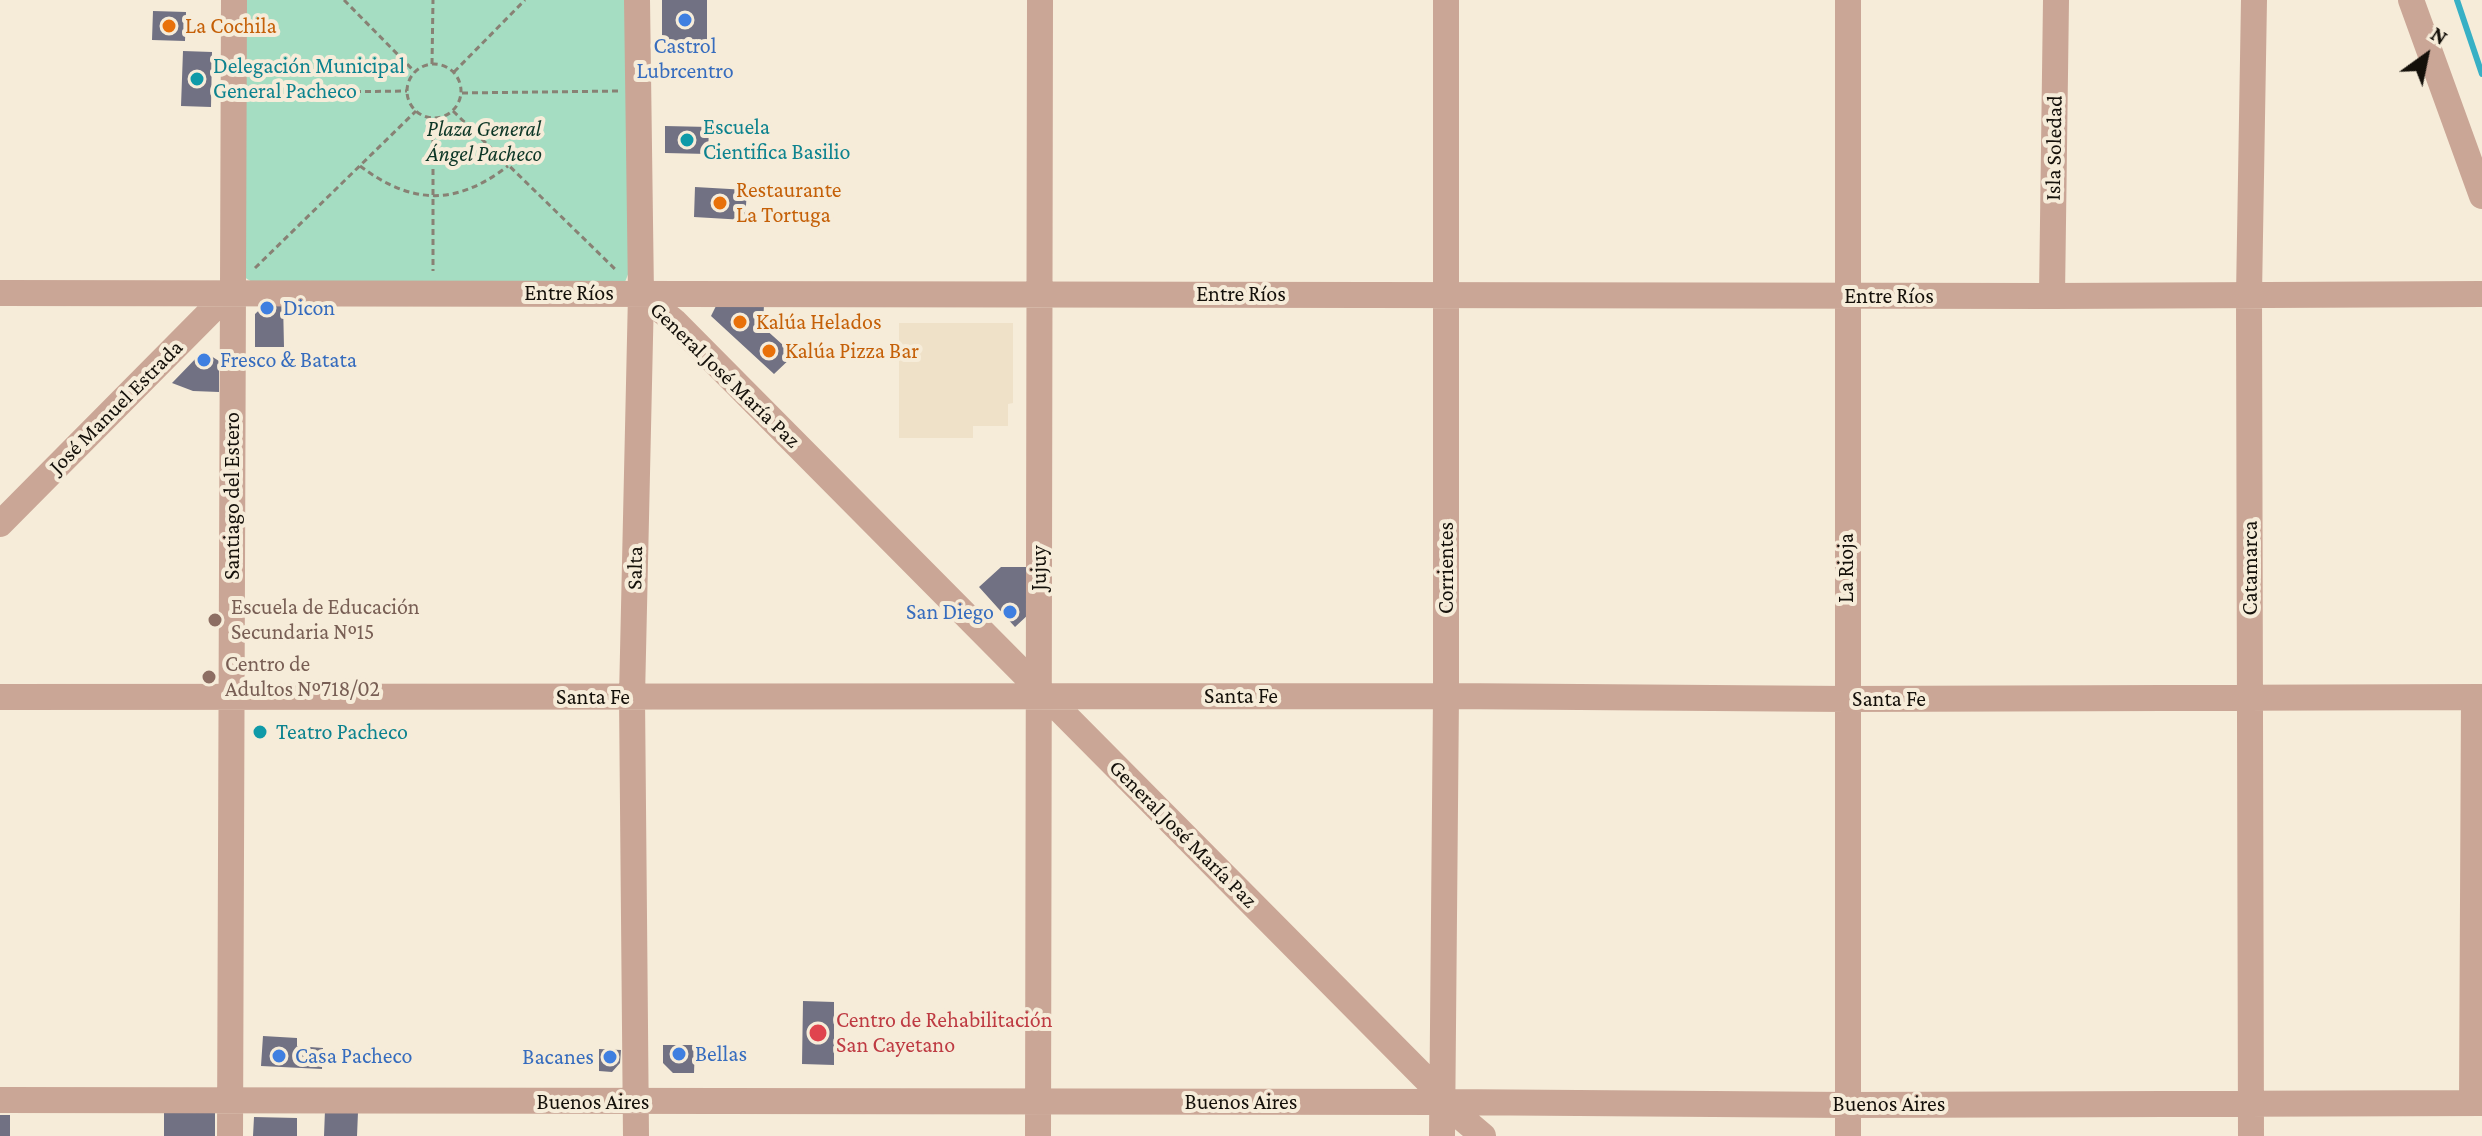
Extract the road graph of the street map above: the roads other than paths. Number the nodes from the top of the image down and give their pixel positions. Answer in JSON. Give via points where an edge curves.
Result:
{"nodes":[{"id":1,"x":234,"y":0,"type":"edge"},
{"id":2,"x":637,"y":0,"type":"edge"},
{"id":3,"x":1040,"y":0,"type":"edge"},
{"id":4,"x":1446,"y":0,"type":"edge"},
{"id":5,"x":1848,"y":0,"type":"edge"},
{"id":6,"x":2056,"y":0,"type":"edge"},
{"id":7,"x":2254,"y":0,"type":"edge"},
{"id":8,"x":2411,"y":0,"type":"edge"},
{"id":9,"x":2482,"y":196,"type":"edge"},
{"id":10,"x":231,"y":291,"type":"junction"},
{"id":11,"x":1039,"y":292,"type":"junction"},
{"id":12,"x":0,"y":293,"type":"edge"},
{"id":13,"x":641,"y":294,"type":"junction"},
{"id":14,"x":2482,"y":294,"type":"edge"},
{"id":15,"x":1446,"y":295,"type":"junction"},
{"id":16,"x":2249,"y":295,"type":"junction"},
{"id":17,"x":1847,"y":296,"type":"junction"},
{"id":18,"x":2052,"y":296,"type":"junction"},
{"id":19,"x":0,"y":524,"type":"edge"},
{"id":20,"x":232,"y":695,"type":"junction"},
{"id":21,"x":1446,"y":696,"type":"junction"},
{"id":22,"x":0,"y":697,"type":"edge"},
{"id":23,"x":632,"y":697,"type":"junction"},
{"id":24,"x":2251,"y":697,"type":"junction"},
{"id":25,"x":2478,"y":697,"type":"edge"},
{"id":26,"x":1037,"y":698,"type":"junction"},
{"id":27,"x":1846,"y":699,"type":"junction"},
{"id":28,"x":0,"y":1100,"type":"edge"},
{"id":29,"x":230,"y":1101,"type":"junction"},
{"id":30,"x":637,"y":1102,"type":"junction"},
{"id":31,"x":1038,"y":1102,"type":"junction"},
{"id":32,"x":2251,"y":1103,"type":"junction"},
{"id":33,"x":2477,"y":1103,"type":"edge"},
{"id":34,"x":1848,"y":1105,"type":"junction"},
{"id":35,"x":1439,"y":1114,"type":"edge"},
{"id":36,"x":230,"y":1136,"type":"edge"},
{"id":37,"x":636,"y":1136,"type":"edge"},
{"id":38,"x":1038,"y":1136,"type":"edge"},
{"id":39,"x":1483,"y":1136,"type":"edge"},
{"id":40,"x":1848,"y":1136,"type":"edge"},
{"id":41,"x":2251,"y":1136,"type":"edge"}],
"edges":[{"from":1,"to":10,"type":"street","name":"Santiago del Estero"},
{"from":2,"to":13,"type":"street","name":"Salta"},
{"from":3,"to":11,"type":"street","name":"Jujuy"},
{"from":4,"to":15,"type":"street","name":"Corrientes"},
{"from":5,"to":17,"type":"street","name":"La Rioja"},
{"from":6,"to":18,"type":"street","name":"Isla Soledad"},
{"from":7,"to":16,"type":"street","name":"Catamarca"},
{"from":8,"to":9,"type":"street"},
{"from":10,"to":12,"type":"street","name":"Entre Ríos"},
{"from":10,"to":13,"type":"street","name":"Entre Ríos"},
{"from":10,"to":19,"type":"street","name":"José Manuel Estrada"},
{"from":10,"to":20,"type":"street","name":"Santiago del Estero"},
{"from":11,"to":13,"type":"street","name":"Entre Ríos"},
{"from":11,"to":15,"type":"street","name":"Entre Ríos"},
{"from":11,"to":26,"type":"street","name":"Jujuy"},
{"from":13,"to":23,"type":"street","name":"Salta"},
{"from":13,"to":26,"type":"street","name":"General José María Paz","via":[[674,321]]},
{"from":14,"to":16,"type":"street","name":"Entre Ríos"},
{"from":15,"to":17,"type":"street","name":"Entre Ríos"},
{"from":15,"to":21,"type":"street","name":"Corrientes"},
{"from":16,"to":18,"type":"street","name":"Entre Ríos"},
{"from":16,"to":24,"type":"street","name":"Catamarca"},
{"from":17,"to":18,"type":"street","name":"Entre Ríos"},
{"from":17,"to":27,"type":"street","name":"La Rioja"},
{"from":20,"to":22,"type":"street","name":"Santa Fe"},
{"from":20,"to":23,"type":"street","name":"Santa Fe"},
{"from":20,"to":29,"type":"street","name":"Santiago del Estero"},
{"from":21,"to":26,"type":"street","name":"Santa Fe"},
{"from":21,"to":27,"type":"street","name":"Santa Fe"},
{"from":21,"to":35,"type":"street","name":"Corrientes"},
{"from":23,"to":26,"type":"street","name":"Santa Fe"},
{"from":23,"to":30,"type":"street","name":"Salta"},
{"from":24,"to":25,"type":"street","name":"Santa Fe"},
{"from":24,"to":27,"type":"street","name":"Santa Fe"},
{"from":24,"to":32,"type":"street","name":"Catamarca"},
{"from":25,"to":33,"type":"street"},
{"from":26,"to":31,"type":"street","name":"Jujuy"},
{"from":26,"to":35,"type":"street","name":"General José María Paz","via":[[1428,1081]]},
{"from":27,"to":34,"type":"street","name":"La Rioja"},
{"from":28,"to":29,"type":"street","name":"Buenos Aires"},
{"from":29,"to":30,"type":"street","name":"Buenos Aires"},
{"from":29,"to":36,"type":"street","name":"Santiago del Estero"},
{"from":30,"to":31,"type":"street","name":"Buenos Aires"},
{"from":30,"to":37,"type":"street","name":"Salta"},
{"from":31,"to":35,"type":"street","name":"Buenos Aires"},
{"from":31,"to":38,"type":"street","name":"Jujuy"},
{"from":32,"to":33,"type":"street","name":"Buenos Aires"},
{"from":32,"to":34,"type":"street","name":"Buenos Aires"},
{"from":32,"to":41,"type":"street","name":"Catamarca"},
{"from":34,"to":35,"type":"street","name":"Buenos Aires"},
{"from":34,"to":40,"type":"street","name":"La Rioja"},
{"from":35,"to":39,"type":"street","name":"General José María Paz"}]}
